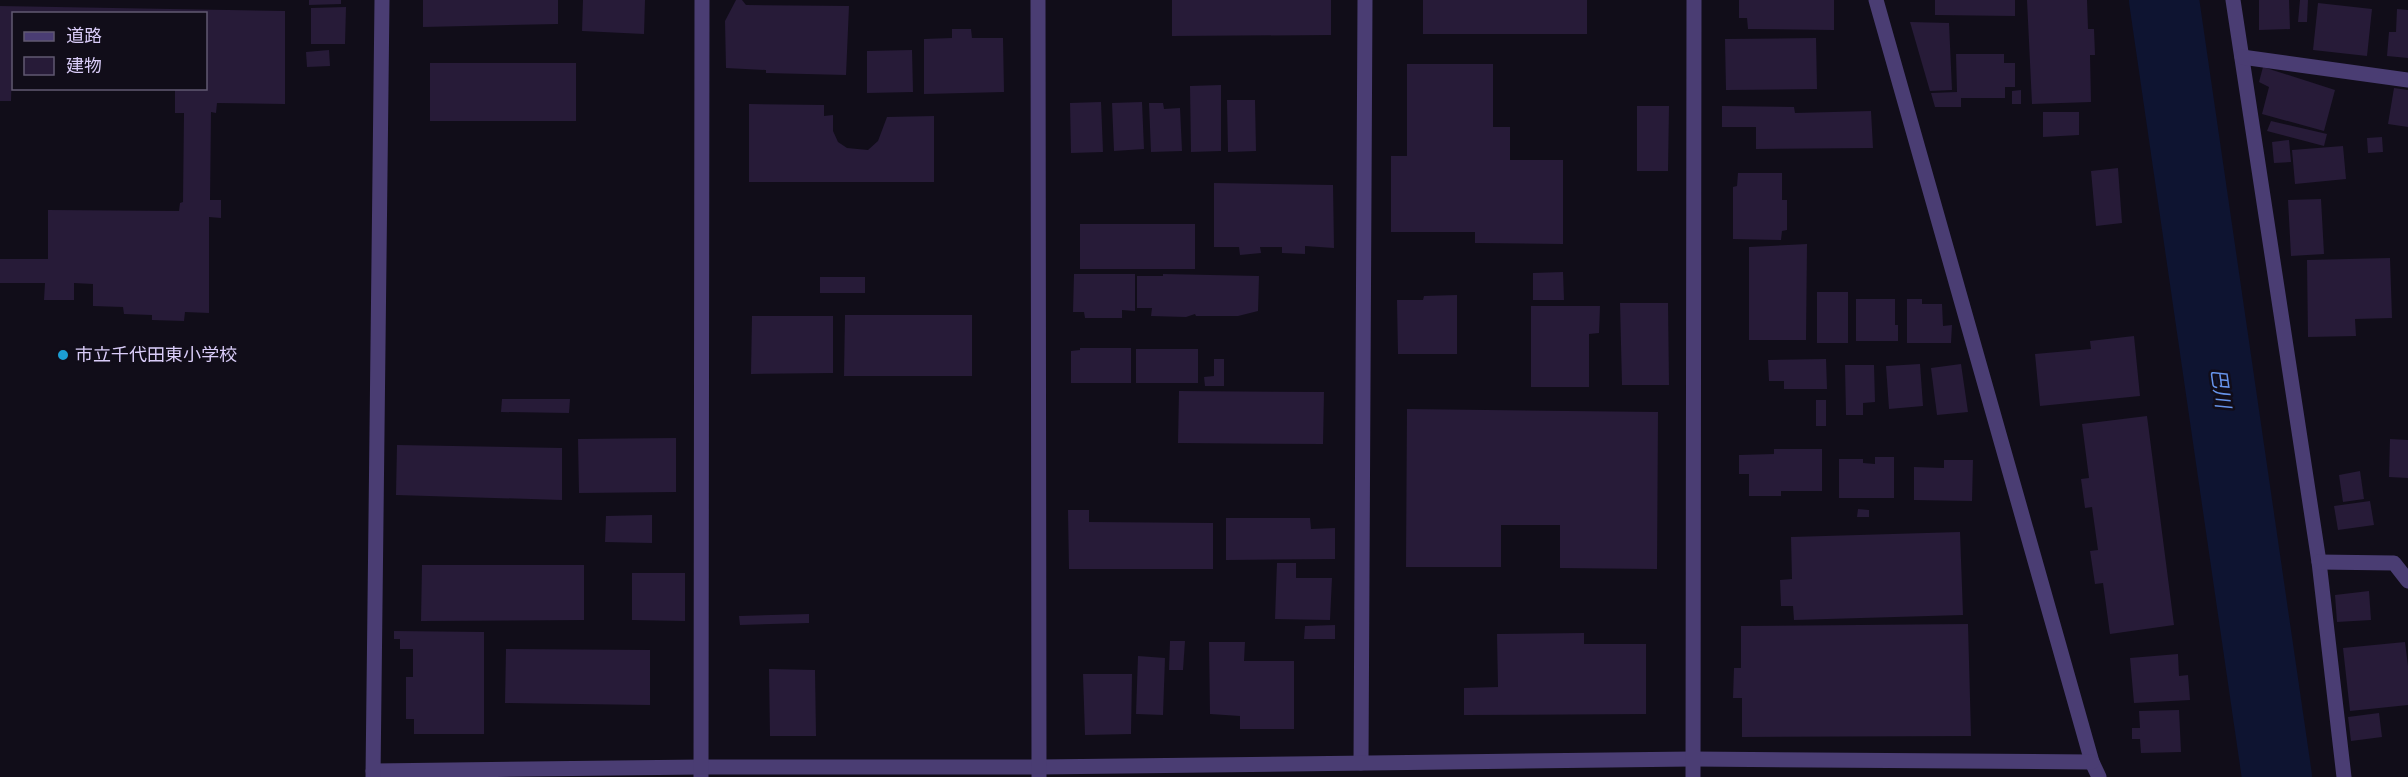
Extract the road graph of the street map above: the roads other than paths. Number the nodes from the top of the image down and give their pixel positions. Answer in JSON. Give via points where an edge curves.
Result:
{"nodes":[{"id":1,"x":382,"y":0,"type":"edge"},
{"id":2,"x":702,"y":0,"type":"edge"},
{"id":3,"x":1038,"y":0,"type":"edge"},
{"id":4,"x":1365,"y":0,"type":"edge"},
{"id":5,"x":1694,"y":0,"type":"edge"},
{"id":6,"x":1876,"y":0,"type":"edge"},
{"id":7,"x":2233,"y":0,"type":"edge"},
{"id":8,"x":2241,"y":57,"type":"junction"},
{"id":9,"x":2408,"y":80,"type":"edge"},
{"id":10,"x":2319,"y":562,"type":"junction"},
{"id":11,"x":2408,"y":581,"type":"edge"},
{"id":12,"x":1693,"y":759,"type":"junction"},
{"id":13,"x":2092,"y":762,"type":"junction"},
{"id":14,"x":1361,"y":763,"type":"junction"},
{"id":15,"x":701,"y":772,"type":"edge"},
{"id":16,"x":1039,"y":772,"type":"edge"},
{"id":17,"x":373,"y":774,"type":"edge"},
{"id":18,"x":1693,"y":777,"type":"edge"},
{"id":19,"x":2099,"y":777,"type":"edge"},
{"id":20,"x":2344,"y":777,"type":"edge"}],
"edges":[{"from":1,"to":17,"type":"street"},
{"from":2,"to":15,"type":"street"},
{"from":3,"to":16,"type":"street"},
{"from":4,"to":14,"type":"street"},
{"from":5,"to":12,"type":"street"},
{"from":6,"to":13,"type":"street"},
{"from":7,"to":8,"type":"street"},
{"from":8,"to":9,"type":"street"},
{"from":8,"to":10,"type":"street"},
{"from":10,"to":11,"type":"street","via":[[2394,563]]},
{"from":10,"to":20,"type":"street"},
{"from":12,"to":13,"type":"street"},
{"from":12,"to":14,"type":"street"},
{"from":12,"to":18,"type":"street"},
{"from":13,"to":19,"type":"street"},
{"from":14,"to":16,"type":"street"},
{"from":15,"to":16,"type":"street"},
{"from":15,"to":17,"type":"street"}]}
